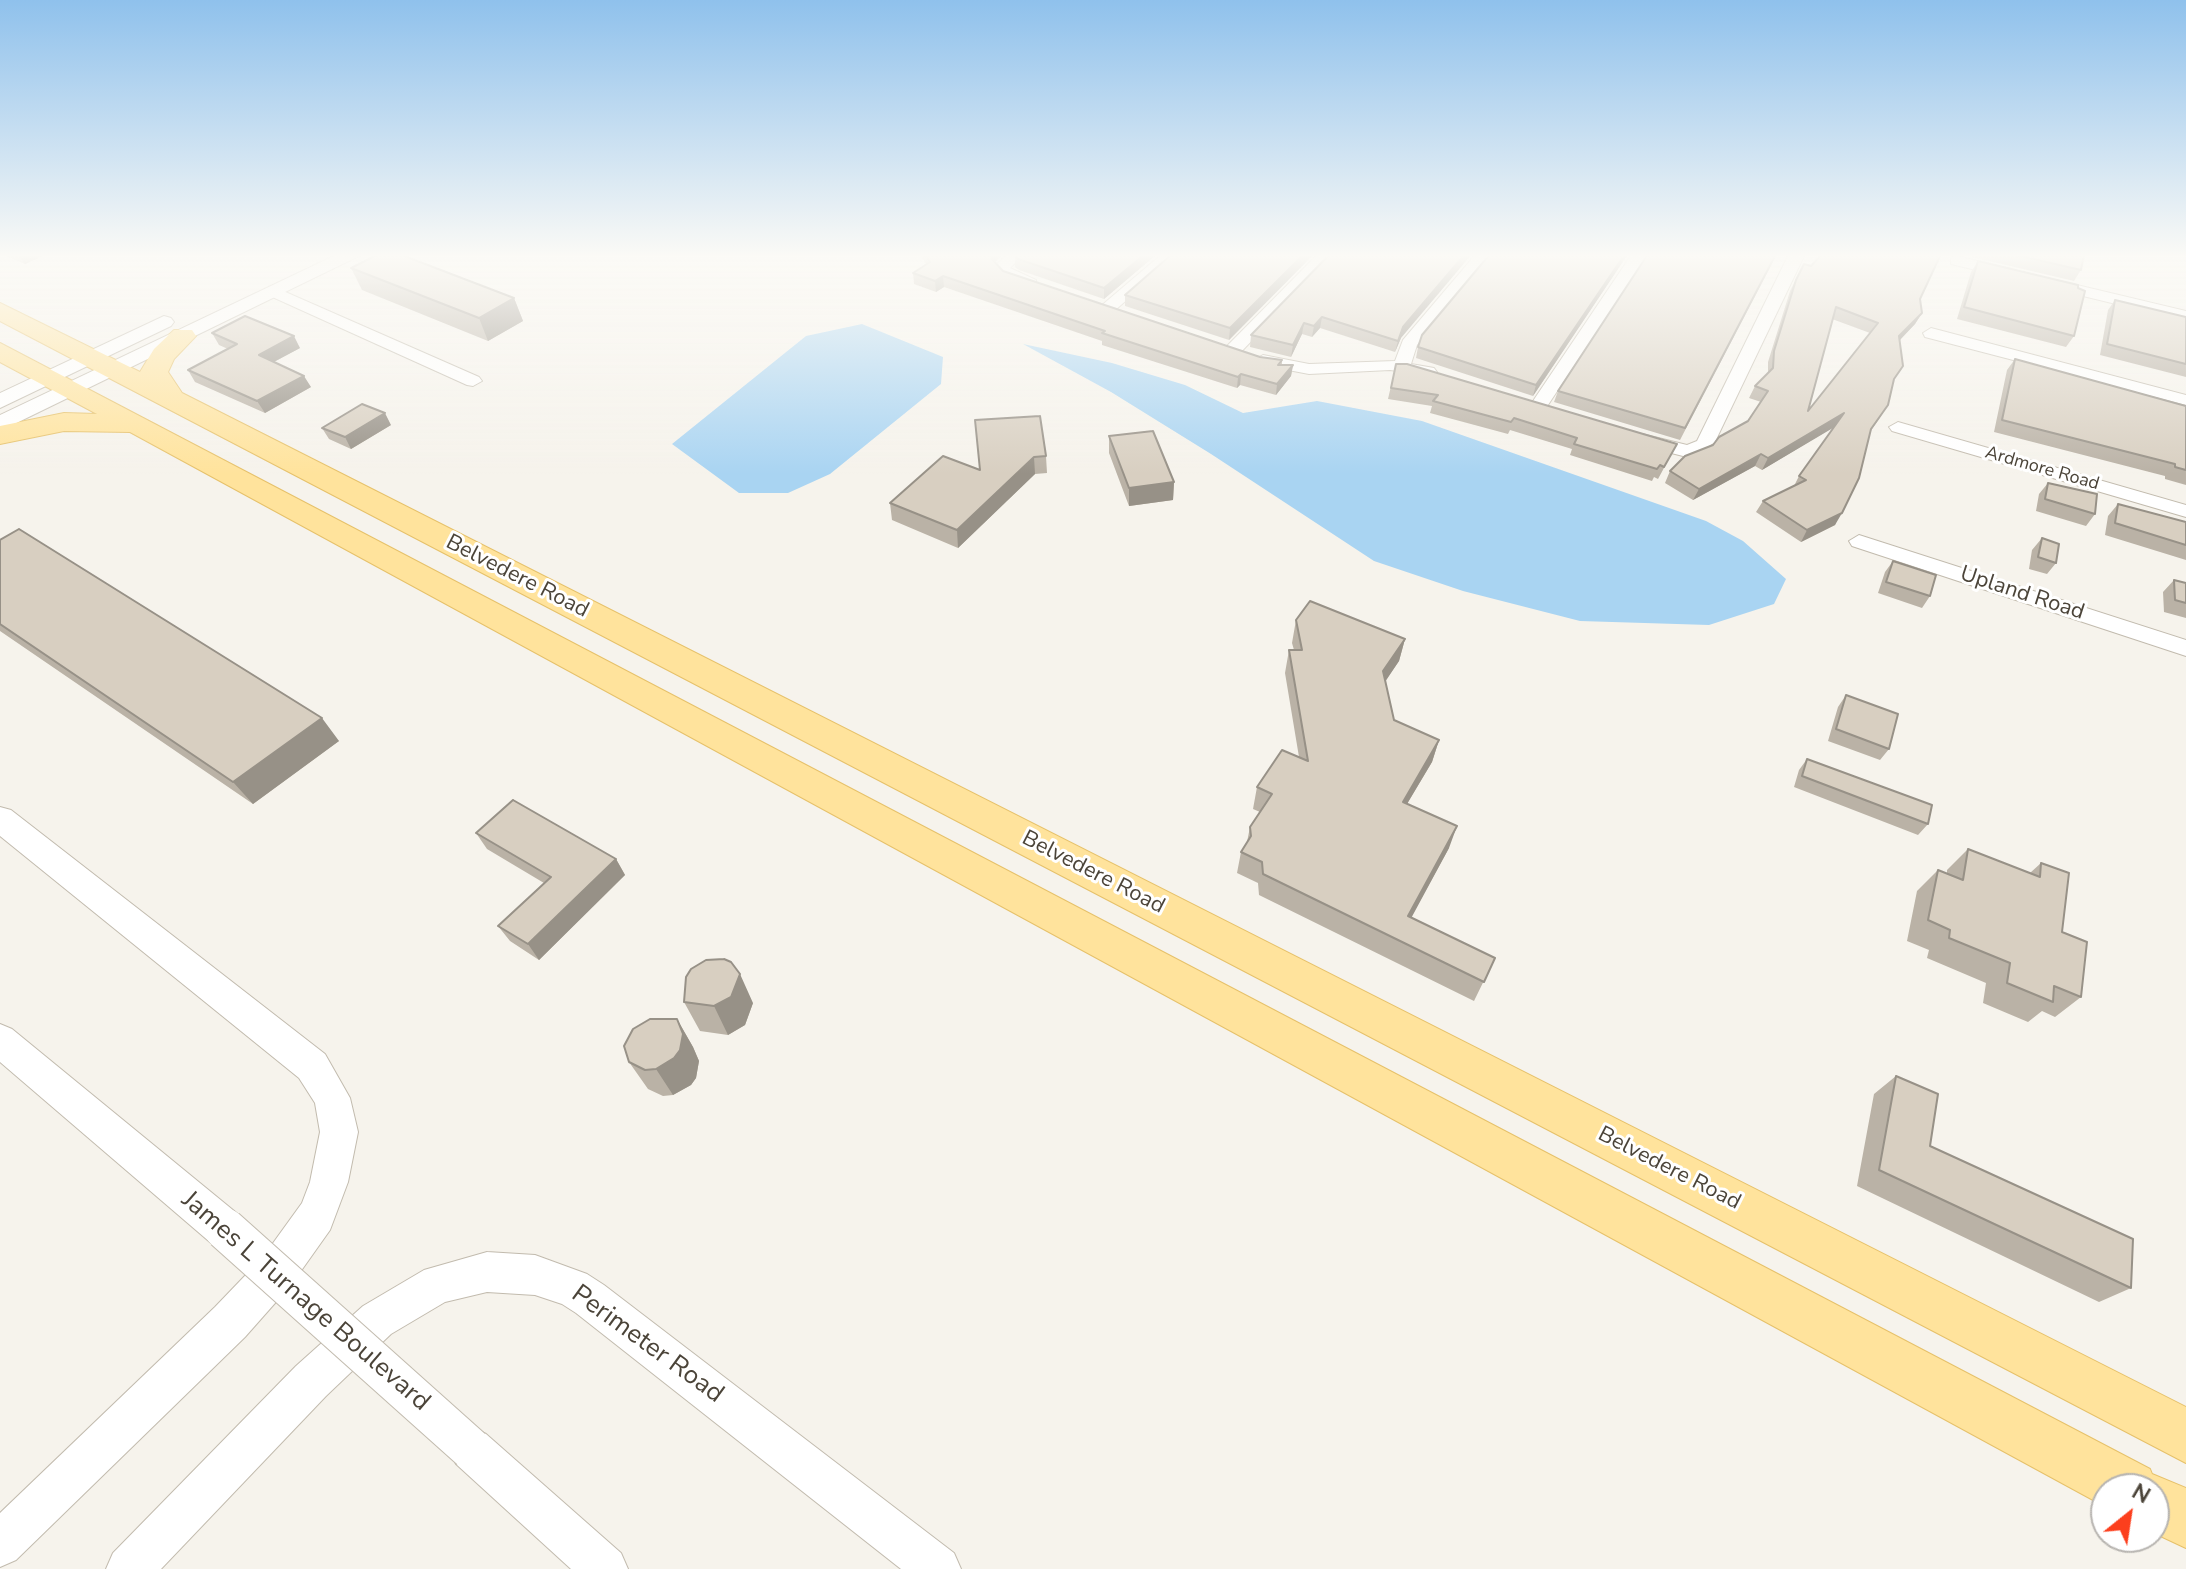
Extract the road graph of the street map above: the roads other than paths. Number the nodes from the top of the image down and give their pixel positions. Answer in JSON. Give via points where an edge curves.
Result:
{"nodes":[{"id":1,"x":31,"y":327,"type":"edge"},
{"id":2,"x":171,"y":327,"type":"edge"},
{"id":3,"x":201,"y":327,"type":"edge"},
{"id":4,"x":353,"y":327,"type":"edge"},
{"id":5,"x":1248,"y":327,"type":"edge"},
{"id":6,"x":1423,"y":327,"type":"edge"},
{"id":7,"x":1591,"y":327,"type":"edge"},
{"id":8,"x":1762,"y":327,"type":"edge"},
{"id":9,"x":1931,"y":333,"type":"dead end"},
{"id":10,"x":183,"y":336,"type":"junction"},
{"id":11,"x":0,"y":351,"type":"edge"},
{"id":12,"x":101,"y":364,"type":"junction"},
{"id":13,"x":1402,"y":366,"type":"junction"},
{"id":14,"x":1439,"y":376,"type":"edge"},
{"id":15,"x":473,"y":381,"type":"dead end"},
{"id":16,"x":60,"y":383,"type":"junction"},
{"id":17,"x":2186,"y":400,"type":"edge"},
{"id":18,"x":0,"y":401,"type":"edge"},
{"id":19,"x":174,"y":401,"type":"junction"},
{"id":20,"x":1538,"y":407,"type":"edge"},
{"id":21,"x":0,"y":424,"type":"edge"},
{"id":22,"x":139,"y":425,"type":"junction"},
{"id":23,"x":1898,"y":427,"type":"dead end"},
{"id":24,"x":0,"y":435,"type":"edge"},
{"id":25,"x":1628,"y":435,"type":"edge"},
{"id":26,"x":2186,"y":511,"type":"edge"},
{"id":27,"x":1859,"y":541,"type":"dead end"},
{"id":28,"x":2186,"y":648,"type":"edge"},
{"id":29,"x":583,"y":663,"type":"junction"},
{"id":30,"x":708,"y":675,"type":"junction"},
{"id":31,"x":0,"y":819,"type":"edge"},
{"id":32,"x":0,"y":1040,"type":"edge"},
{"id":33,"x":2186,"y":1436,"type":"edge"},
{"id":34,"x":2100,"y":1473,"type":"edge"},
{"id":35,"x":0,"y":1544,"type":"edge"},
{"id":36,"x":129,"y":1569,"type":"edge"},
{"id":37,"x":605,"y":1569,"type":"edge"},
{"id":38,"x":938,"y":1569,"type":"edge"}],
"edges":[{"from":1,"to":12,"type":"main road","name":"Belvedere Road"},
{"from":2,"to":12,"type":"street"},
{"from":3,"to":10,"type":"street"},
{"from":4,"to":15,"type":"street"},
{"from":5,"to":13,"type":"street","via":[[1226,348],[1309,369]]},
{"from":6,"to":13,"type":"street","via":[[1409,344]]},
{"from":7,"to":20,"type":"street"},
{"from":8,"to":25,"type":"street","via":[[1698,450],[1673,449]]},
{"from":9,"to":17,"type":"street"},
{"from":10,"to":12,"type":"street"},
{"from":10,"to":19,"type":"main road","via":[[159,359],[154,372]]},
{"from":11,"to":16,"type":"main road","name":"Belvedere Road"},
{"from":12,"to":16,"type":"street"},
{"from":12,"to":19,"type":"main road","name":"Belvedere Road"},
{"from":13,"to":14,"type":"street"},
{"from":16,"to":18,"type":"street"},
{"from":16,"to":21,"type":"street"},
{"from":16,"to":22,"type":"main road","name":"Belvedere Road"},
{"from":19,"to":30,"type":"main road","name":"Belvedere Road"},
{"from":22,"to":24,"type":"main road","via":[[77,421]]},
{"from":22,"to":29,"type":"main road","name":"Belvedere Road"},
{"from":23,"to":26,"type":"street","name":"Ardmore Road"},
{"from":27,"to":28,"type":"street","name":"Upland Road"},
{"from":29,"to":30,"type":"main road","via":[[668,679]]},
{"from":29,"to":34,"type":"main road","name":"Belvedere Road"},
{"from":30,"to":33,"type":"main road","name":"Belvedere Road"},
{"from":31,"to":35,"type":"street","via":[[312,1066],[332,1098],[339,1132],[316,1216],[277,1271]]},
{"from":32,"to":37,"type":"street","name":"James L Turnage Boulevard","bridge":true,"via":[[225,1229]]},
{"from":36,"to":38,"type":"street","name":"Perimeter Road","via":[[377,1320],[438,1284],[487,1272],[535,1275],[590,1299]]}]}
